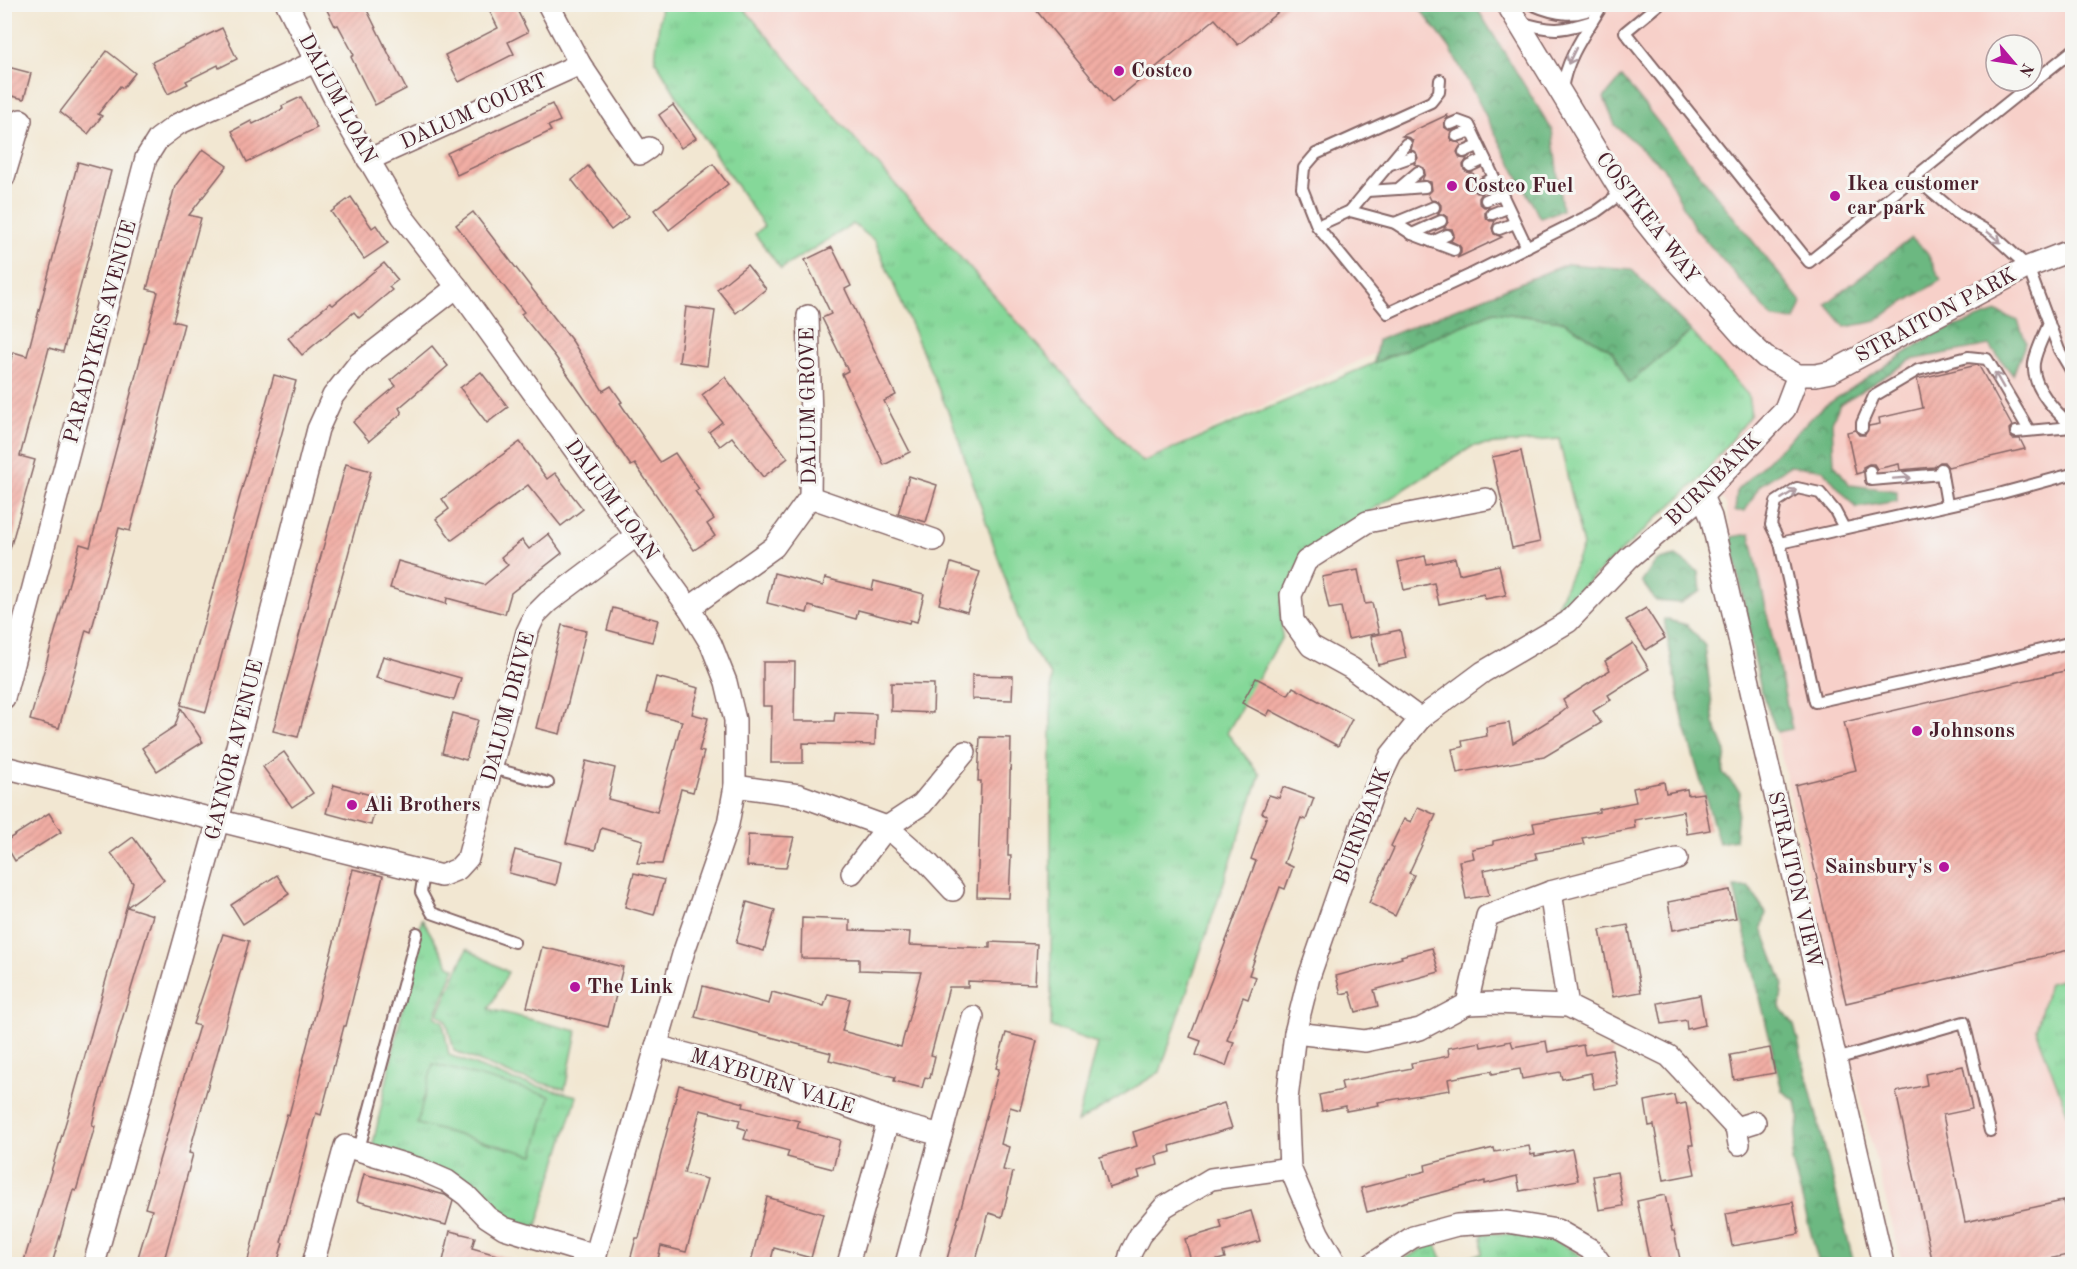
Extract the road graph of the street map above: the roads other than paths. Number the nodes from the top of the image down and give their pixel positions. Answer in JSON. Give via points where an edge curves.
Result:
{"nodes":[{"id":1,"x":287,"y":4,"type":"edge"},
{"id":2,"x":548,"y":4,"type":"edge"},
{"id":3,"x":1531,"y":4,"type":"edge"},
{"id":4,"x":1602,"y":4,"type":"edge"},
{"id":5,"x":1659,"y":4,"type":"edge"},
{"id":6,"x":1512,"y":13,"type":"edge"},
{"id":7,"x":1592,"y":21,"type":"junction"},
{"id":8,"x":2073,"y":51,"type":"edge"},
{"id":9,"x":317,"y":61,"type":"junction"},
{"id":10,"x":580,"y":64,"type":"junction"},
{"id":11,"x":1440,"y":80,"type":"dead end"},
{"id":12,"x":1561,"y":95,"type":"junction"},
{"id":13,"x":21,"y":120,"type":"dead end"},
{"id":14,"x":1451,"y":124,"type":"dead end"},
{"id":15,"x":1472,"y":131,"type":"junction"},
{"id":16,"x":1457,"y":136,"type":"dead end"},
{"id":17,"x":1406,"y":144,"type":"dead end"},
{"id":18,"x":1478,"y":146,"type":"junction"},
{"id":19,"x":649,"y":148,"type":"dead end"},
{"id":20,"x":1464,"y":152,"type":"dead end"},
{"id":21,"x":1411,"y":157,"type":"dead end"},
{"id":22,"x":1485,"y":159,"type":"junction"},
{"id":23,"x":368,"y":160,"type":"junction"},
{"id":24,"x":1388,"y":166,"type":"junction"},
{"id":25,"x":1470,"y":166,"type":"dead end"},
{"id":26,"x":1418,"y":172,"type":"dead end"},
{"id":27,"x":4,"y":177,"type":"edge"},
{"id":28,"x":1914,"y":177,"type":"junction"},
{"id":29,"x":1494,"y":178,"type":"junction"},
{"id":30,"x":1479,"y":186,"type":"dead end"},
{"id":31,"x":1425,"y":187,"type":"dead end"},
{"id":32,"x":1398,"y":189,"type":"junction"},
{"id":33,"x":1367,"y":191,"type":"junction"},
{"id":34,"x":1622,"y":193,"type":"junction"},
{"id":35,"x":1501,"y":194,"type":"junction"},
{"id":36,"x":1486,"y":200,"type":"dead end"},
{"id":37,"x":1434,"y":207,"type":"dead end"},
{"id":38,"x":1507,"y":208,"type":"junction"},
{"id":39,"x":1350,"y":211,"type":"junction"},
{"id":40,"x":1492,"y":214,"type":"dead end"},
{"id":41,"x":1441,"y":221,"type":"dead end"},
{"id":42,"x":1395,"y":223,"type":"junction"},
{"id":43,"x":1515,"y":223,"type":"junction"},
{"id":44,"x":1317,"y":226,"type":"junction"},
{"id":45,"x":1499,"y":229,"type":"dead end"},
{"id":46,"x":1412,"y":234,"type":"junction"},
{"id":47,"x":1447,"y":235,"type":"dead end"},
{"id":48,"x":1432,"y":242,"type":"junction"},
{"id":49,"x":1527,"y":247,"type":"junction"},
{"id":50,"x":1454,"y":250,"type":"dead end"},
{"id":51,"x":2073,"y":250,"type":"edge"},
{"id":52,"x":2028,"y":267,"type":"junction"},
{"id":53,"x":456,"y":287,"type":"junction"},
{"id":54,"x":807,"y":316,"type":"dead end"},
{"id":55,"x":2049,"y":323,"type":"junction"},
{"id":56,"x":2073,"y":372,"type":"edge"},
{"id":57,"x":1798,"y":375,"type":"junction"},
{"id":58,"x":2073,"y":427,"type":"edge"},
{"id":59,"x":1862,"y":428,"type":"dead end"},
{"id":60,"x":2029,"y":430,"type":"junction"},
{"id":61,"x":2016,"y":432,"type":"dead end"},
{"id":62,"x":1870,"y":471,"type":"dead end"},
{"id":63,"x":2073,"y":474,"type":"edge"},
{"id":64,"x":1702,"y":496,"type":"junction"},
{"id":65,"x":810,"y":497,"type":"junction"},
{"id":66,"x":1486,"y":499,"type":"dead end"},
{"id":67,"x":1947,"y":504,"type":"junction"},
{"id":68,"x":1844,"y":528,"type":"junction"},
{"id":69,"x":637,"y":535,"type":"junction"},
{"id":70,"x":933,"y":540,"type":"dead end"},
{"id":71,"x":1780,"y":543,"type":"junction"},
{"id":72,"x":689,"y":608,"type":"junction"},
{"id":73,"x":2073,"y":642,"type":"edge"},
{"id":74,"x":4,"y":698,"type":"edge"},
{"id":75,"x":1420,"y":719,"type":"junction"},
{"id":76,"x":964,"y":752,"type":"dead end"},
{"id":77,"x":4,"y":767,"type":"edge"},
{"id":78,"x":492,"y":768,"type":"junction"},
{"id":79,"x":548,"y":783,"type":"dead end"},
{"id":80,"x":735,"y":786,"type":"junction"},
{"id":81,"x":218,"y":821,"type":"junction"},
{"id":82,"x":887,"y":827,"type":"junction"},
{"id":83,"x":1677,"y":859,"type":"dead end"},
{"id":84,"x":852,"y":873,"type":"dead end"},
{"id":85,"x":432,"y":874,"type":"junction"},
{"id":86,"x":953,"y":890,"type":"dead end"},
{"id":87,"x":1550,"y":892,"type":"junction"},
{"id":88,"x":417,"y":933,"type":"dead end"},
{"id":89,"x":514,"y":942,"type":"dead end"},
{"id":90,"x":1467,"y":1004,"type":"junction"},
{"id":91,"x":1568,"y":1006,"type":"junction"},
{"id":92,"x":973,"y":1017,"type":"dead end"},
{"id":93,"x":1295,"y":1033,"type":"junction"},
{"id":94,"x":656,"y":1046,"type":"junction"},
{"id":95,"x":1836,"y":1059,"type":"junction"},
{"id":96,"x":888,"y":1121,"type":"junction"},
{"id":97,"x":1990,"y":1131,"type":"dead end"},
{"id":98,"x":1743,"y":1132,"type":"dead end"},
{"id":99,"x":941,"y":1135,"type":"junction"},
{"id":100,"x":358,"y":1149,"type":"junction"},
{"id":101,"x":1290,"y":1168,"type":"junction"},
{"id":102,"x":594,"y":1260,"type":"edge"},
{"id":103,"x":94,"y":1264,"type":"edge"},
{"id":104,"x":313,"y":1264,"type":"edge"},
{"id":105,"x":849,"y":1264,"type":"edge"},
{"id":106,"x":906,"y":1264,"type":"edge"},
{"id":107,"x":1128,"y":1264,"type":"edge"},
{"id":108,"x":1336,"y":1264,"type":"edge"},
{"id":109,"x":1372,"y":1264,"type":"edge"},
{"id":110,"x":1601,"y":1264,"type":"edge"},
{"id":111,"x":1883,"y":1264,"type":"edge"}],
"edges":[{"from":1,"to":9,"type":"street","name":"DALUM LOAN"},
{"from":2,"to":10,"type":"street"},
{"from":3,"to":4,"type":"lane","via":[[1557,14],[1586,13]]},
{"from":4,"to":7,"type":"lane"},
{"from":5,"to":28,"type":"lane","via":[[1625,32],[1809,262]]},
{"from":6,"to":7,"type":"lane","via":[[1546,30],[1565,30]]},
{"from":6,"to":12,"type":"street","name":"COSTKEA WAY"},
{"from":7,"to":12,"type":"lane","one_way":true,"via":[[1564,72]]},
{"from":8,"to":28,"type":"lane"},
{"from":9,"to":23,"type":"street","name":"DALUM LOAN"},
{"from":9,"to":74,"type":"street","name":"PARADYKES AVENUE","via":[[178,124],[158,139],[146,158]]},
{"from":10,"to":19,"type":"street","via":[[640,154]]},
{"from":10,"to":23,"type":"street","name":"DALUM COURT"},
{"from":11,"to":44,"type":"lane","via":[[1439,92],[1431,102],[1316,154],[1304,168],[1302,188]]},
{"from":12,"to":34,"type":"street","name":"COSTKEA WAY"},
{"from":13,"to":27,"type":"street"},
{"from":14,"to":15,"type":"lane","via":[[1464,121]]},
{"from":15,"to":16,"type":"lane"},
{"from":15,"to":18,"type":"lane"},
{"from":17,"to":24,"type":"lane"},
{"from":18,"to":20,"type":"lane"},
{"from":18,"to":22,"type":"lane"},
{"from":21,"to":24,"type":"lane"},
{"from":22,"to":25,"type":"lane"},
{"from":22,"to":29,"type":"lane"},
{"from":23,"to":53,"type":"street","name":"DALUM LOAN","via":[[402,216]]},
{"from":24,"to":33,"type":"lane"},
{"from":26,"to":32,"type":"lane"},
{"from":28,"to":52,"type":"lane","one_way":true},
{"from":29,"to":30,"type":"lane"},
{"from":29,"to":35,"type":"lane"},
{"from":31,"to":32,"type":"lane"},
{"from":32,"to":33,"type":"lane"},
{"from":33,"to":39,"type":"lane"},
{"from":34,"to":49,"type":"lane","via":[[1596,212]]},
{"from":34,"to":57,"type":"street","name":"COSTKEA WAY","via":[[1742,335],[1765,357]]},
{"from":35,"to":36,"type":"lane"},
{"from":35,"to":38,"type":"lane"},
{"from":37,"to":42,"type":"lane"},
{"from":38,"to":40,"type":"lane"},
{"from":38,"to":43,"type":"lane"},
{"from":39,"to":42,"type":"lane"},
{"from":39,"to":44,"type":"lane"},
{"from":41,"to":46,"type":"lane"},
{"from":42,"to":46,"type":"lane"},
{"from":43,"to":45,"type":"lane"},
{"from":43,"to":49,"type":"lane"},
{"from":44,"to":49,"type":"lane","via":[[1388,313]]},
{"from":46,"to":48,"type":"lane"},
{"from":47,"to":48,"type":"lane"},
{"from":48,"to":50,"type":"lane"},
{"from":51,"to":52,"type":"street","name":"STRAITON PARK"},
{"from":52,"to":55,"type":"lane"},
{"from":52,"to":57,"type":"street","name":"STRAITON PARK","via":[[1831,372]]},
{"from":53,"to":69,"type":"street","name":"DALUM LOAN"},
{"from":53,"to":81,"type":"street","name":"GAYNOR AVENUE","via":[[359,363],[333,396],[318,429]]},
{"from":54,"to":65,"type":"street","name":"DALUM GROVE"},
{"from":55,"to":56,"type":"lane"},
{"from":55,"to":58,"type":"lane","via":[[2034,365],[2038,385],[2054,410]]},
{"from":57,"to":64,"type":"street","name":"BURNBANK","via":[[1785,409]]},
{"from":58,"to":60,"type":"lane"},
{"from":60,"to":59,"type":"lane","one_way":true,"via":[[1987,359],[1968,357],[1918,370],[1874,396]]},
{"from":60,"to":61,"type":"lane"},
{"from":62,"to":67,"type":"lane","one_way":true,"via":[[1871,480],[1942,471]]},
{"from":63,"to":67,"type":"lane"},
{"from":64,"to":75,"type":"street","name":"BURNBANK","via":[[1629,558],[1568,622],[1482,672]]},
{"from":64,"to":95,"type":"street","name":"STRAITON VIEW","via":[[1711,517]]},
{"from":65,"to":70,"type":"street","name":"DALUM GROVE"},
{"from":65,"to":72,"type":"street","name":"DALUM GROVE","via":[[774,547]]},
{"from":66,"to":75,"type":"street","via":[[1367,522],[1306,561],[1291,595],[1293,621],[1311,645],[1351,668]]},
{"from":67,"to":68,"type":"lane"},
{"from":68,"to":71,"type":"lane"},
{"from":71,"to":68,"type":"lane","one_way":true,"via":[[1771,525],[1776,502],[1797,488],[1820,493]]},
{"from":69,"to":72,"type":"street","name":"DALUM LOAN"},
{"from":69,"to":78,"type":"street","name":"DALUM DRIVE","via":[[535,615],[527,632]]},
{"from":71,"to":73,"type":"lane","via":[[1815,702]]},
{"from":72,"to":80,"type":"street","name":"DALUM LOAN","via":[[711,644],[726,682],[735,720]]},
{"from":75,"to":93,"type":"street","name":"BURNBANK","via":[[1391,755],[1372,795],[1309,977]]},
{"from":76,"to":82,"type":"street","via":[[922,804]]},
{"from":77,"to":81,"type":"street"},
{"from":78,"to":79,"type":"lane"},
{"from":78,"to":85,"type":"street","name":"DALUM DRIVE","via":[[468,858],[458,869]]},
{"from":80,"to":82,"type":"street","via":[[799,795]]},
{"from":80,"to":94,"type":"street","name":"DALUM LOAN","via":[[728,824]]},
{"from":81,"to":85,"type":"street"},
{"from":81,"to":103,"type":"street","name":"GAYNOR AVENUE"},
{"from":82,"to":84,"type":"street"},
{"from":82,"to":86,"type":"street"},
{"from":83,"to":87,"type":"street"},
{"from":85,"to":89,"type":"lane","via":[[421,892],[432,913]]},
{"from":87,"to":90,"type":"street","via":[[1487,916]]},
{"from":87,"to":91,"type":"street"},
{"from":88,"to":100,"type":"lane"},
{"from":90,"to":91,"type":"street"},
{"from":90,"to":93,"type":"street","via":[[1420,1029],[1365,1041]]},
{"from":91,"to":98,"type":"street","via":[[1669,1056]]},
{"from":92,"to":99,"type":"street"},
{"from":93,"to":101,"type":"street","name":"BURNBANK","via":[[1287,1100]]},
{"from":94,"to":96,"type":"street","name":"MAYBURN VALE","via":[[747,1071]]},
{"from":94,"to":102,"type":"street","name":"DALUM LOAN"},
{"from":95,"to":97,"type":"lane","via":[[1964,1022]]},
{"from":95,"to":111,"type":"street","name":"STRAITON VIEW"},
{"from":96,"to":99,"type":"street","name":"MAYBURN VALE"},
{"from":96,"to":105,"type":"street"},
{"from":99,"to":106,"type":"street"},
{"from":100,"to":102,"type":"street","via":[[447,1181],[504,1228]]},
{"from":100,"to":104,"type":"street","via":[[345,1146]]},
{"from":101,"to":107,"type":"street","via":[[1211,1179],[1164,1207],[1140,1234]]},
{"from":101,"to":108,"type":"street","name":"BURNBANK"},
{"from":109,"to":110,"type":"street","via":[[1413,1237],[1457,1225],[1507,1222],[1557,1230],[1590,1249]]}]}
